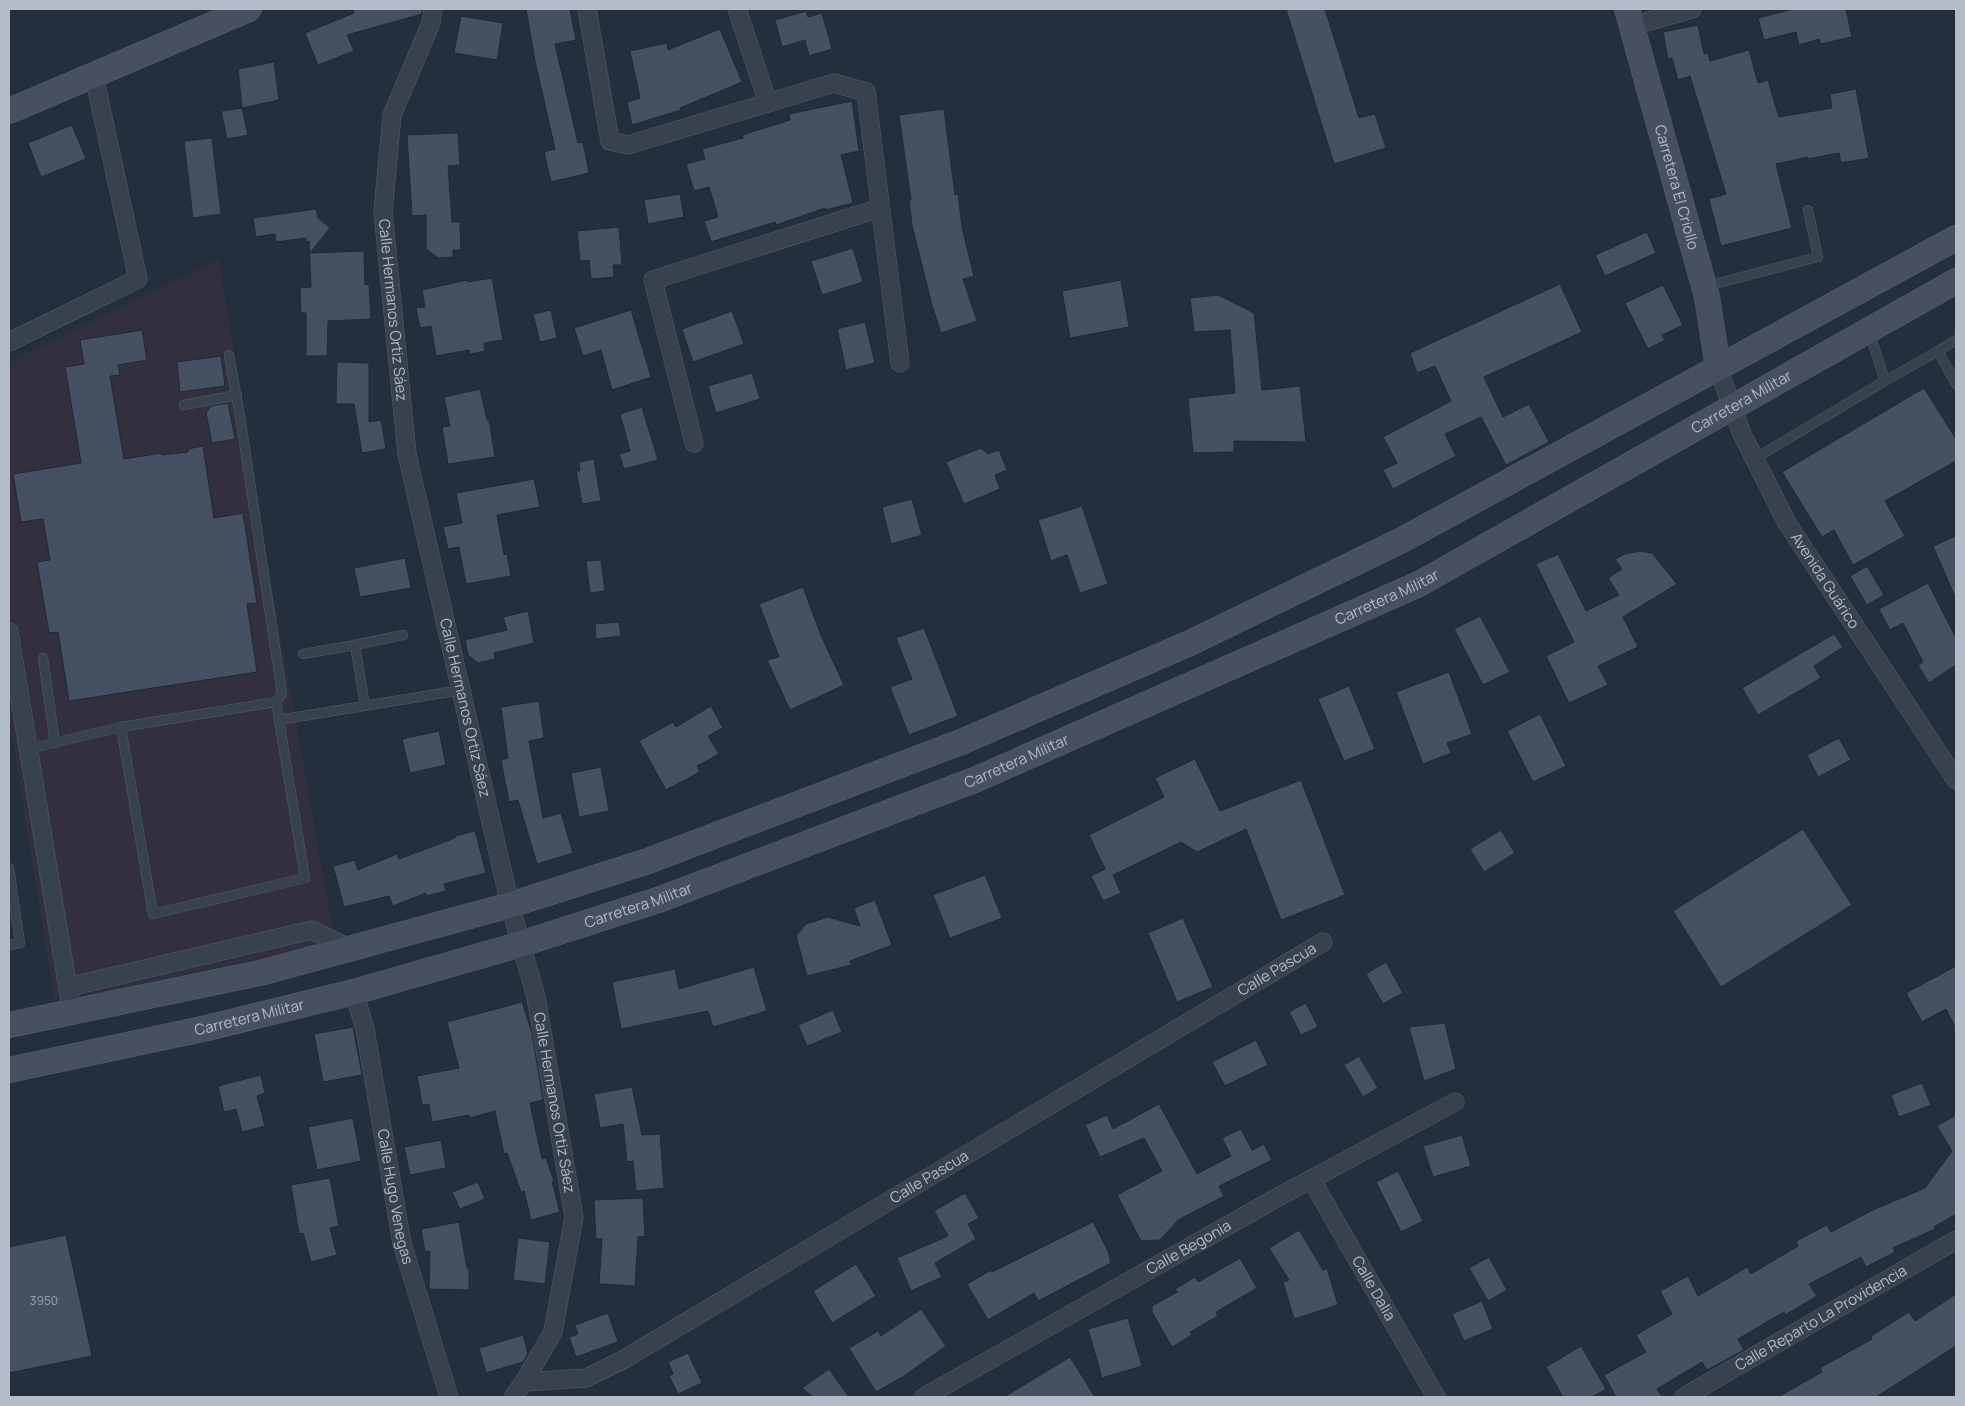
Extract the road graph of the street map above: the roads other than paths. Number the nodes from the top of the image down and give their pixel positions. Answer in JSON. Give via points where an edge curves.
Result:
{"nodes":[{"id":1,"x":249,"y":9,"type":"edge"},
{"id":2,"x":434,"y":9,"type":"edge"},
{"id":3,"x":587,"y":9,"type":"edge"},
{"id":4,"x":737,"y":9,"type":"edge"},
{"id":5,"x":1692,"y":9,"type":"edge"},
{"id":6,"x":1629,"y":17,"type":"edge"},
{"id":7,"x":94,"y":76,"type":"junction"},
{"id":8,"x":768,"y":103,"type":"junction"},
{"id":9,"x":9,"y":111,"type":"edge"},
{"id":10,"x":880,"y":208,"type":"junction"},
{"id":11,"x":1808,"y":210,"type":"dead end"},
{"id":12,"x":1956,"y":238,"type":"edge"},
{"id":13,"x":1956,"y":281,"type":"edge"},
{"id":14,"x":1704,"y":287,"type":"junction"},
{"id":15,"x":1869,"y":330,"type":"junction"},
{"id":16,"x":1956,"y":340,"type":"edge"},
{"id":17,"x":9,"y":342,"type":"edge"},
{"id":18,"x":1938,"y":351,"type":"junction"},
{"id":19,"x":229,"y":355,"type":"dead end"},
{"id":20,"x":900,"y":363,"type":"dead end"},
{"id":21,"x":1718,"y":368,"type":"junction"},
{"id":22,"x":1886,"y":381,"type":"junction"},
{"id":23,"x":1956,"y":384,"type":"edge"},
{"id":24,"x":237,"y":395,"type":"junction"},
{"id":25,"x":184,"y":405,"type":"dead end"},
{"id":26,"x":1732,"y":407,"type":"junction"},
{"id":27,"x":694,"y":443,"type":"dead end"},
{"id":28,"x":1754,"y":459,"type":"junction"},
{"id":29,"x":9,"y":632,"type":"edge"},
{"id":30,"x":403,"y":635,"type":"dead end"},
{"id":31,"x":355,"y":645,"type":"junction"},
{"id":32,"x":303,"y":654,"type":"dead end"},
{"id":33,"x":43,"y":658,"type":"dead end"},
{"id":34,"x":461,"y":690,"type":"junction"},
{"id":35,"x":276,"y":702,"type":"junction"},
{"id":36,"x":365,"y":706,"type":"junction"},
{"id":37,"x":279,"y":720,"type":"junction"},
{"id":38,"x":122,"y":728,"type":"junction"},
{"id":39,"x":55,"y":743,"type":"junction"},
{"id":40,"x":28,"y":749,"type":"junction"},
{"id":41,"x":1956,"y":780,"type":"edge"},
{"id":42,"x":9,"y":868,"type":"edge"},
{"id":43,"x":510,"y":905,"type":"junction"},
{"id":44,"x":1323,"y":942,"type":"dead end"},
{"id":45,"x":520,"y":944,"type":"junction"},
{"id":46,"x":9,"y":945,"type":"edge"},
{"id":47,"x":351,"y":949,"type":"junction"},
{"id":48,"x":68,"y":987,"type":"junction"},
{"id":49,"x":354,"y":992,"type":"junction"},
{"id":50,"x":72,"y":1013,"type":"junction"},
{"id":51,"x":9,"y":1025,"type":"edge"},
{"id":52,"x":9,"y":1070,"type":"edge"},
{"id":53,"x":1455,"y":1102,"type":"dead end"},
{"id":54,"x":1311,"y":1179,"type":"junction"},
{"id":55,"x":1956,"y":1240,"type":"edge"},
{"id":56,"x":524,"y":1382,"type":"junction"},
{"id":57,"x":449,"y":1397,"type":"edge"},
{"id":58,"x":513,"y":1397,"type":"edge"},
{"id":59,"x":924,"y":1397,"type":"edge"},
{"id":60,"x":1436,"y":1397,"type":"edge"},
{"id":61,"x":1684,"y":1397,"type":"edge"}],
"edges":[{"from":1,"to":7,"type":"main road"},
{"from":2,"to":34,"type":"street","name":"Calle Hermanos Ortiz Sáez","via":[[392,115],[383,212],[407,454]]},
{"from":3,"to":8,"type":"street","via":[[610,141],[628,145]]},
{"from":4,"to":8,"type":"street"},
{"from":5,"to":6,"type":"street"},
{"from":6,"to":14,"type":"main road","name":"Carretera El Criollo"},
{"from":7,"to":9,"type":"main road"},
{"from":7,"to":17,"type":"street","via":[[138,279]]},
{"from":8,"to":10,"type":"street","via":[[834,83],[866,92]]},
{"from":10,"to":20,"type":"street"},
{"from":10,"to":27,"type":"street","via":[[653,280]]},
{"from":11,"to":14,"type":"lane","via":[[1818,257]]},
{"from":12,"to":21,"type":"main road"},
{"from":13,"to":15,"type":"main road","name":"Carretera Militar"},
{"from":14,"to":21,"type":"main road","name":"Carretera El Criollo"},
{"from":15,"to":22,"type":"lane"},
{"from":15,"to":26,"type":"main road","name":"Carretera Militar"},
{"from":16,"to":18,"type":"lane"},
{"from":18,"to":22,"type":"lane"},
{"from":18,"to":23,"type":"lane"},
{"from":19,"to":24,"type":"lane"},
{"from":21,"to":26,"type":"street","name":"Avenida Guárico"},
{"from":21,"to":43,"type":"main road","via":[[1402,540],[1190,643],[961,742],[648,861]]},
{"from":22,"to":28,"type":"lane"},
{"from":24,"to":25,"type":"lane"},
{"from":24,"to":35,"type":"lane","via":[[282,694]]},
{"from":26,"to":28,"type":"street","name":"Avenida Guárico"},
{"from":26,"to":45,"type":"main road","name":"Carretera Militar","via":[[1418,584],[1374,604],[977,779],[661,899]]},
{"from":28,"to":41,"type":"street","name":"Avenida Guárico","via":[[1787,523]]},
{"from":29,"to":40,"type":"street"},
{"from":30,"to":31,"type":"lane"},
{"from":31,"to":32,"type":"lane"},
{"from":31,"to":36,"type":"lane"},
{"from":33,"to":39,"type":"lane"},
{"from":34,"to":36,"type":"lane"},
{"from":34,"to":43,"type":"street","name":"Calle Hermanos Ortiz Sáez"},
{"from":35,"to":37,"type":"lane"},
{"from":35,"to":38,"type":"lane"},
{"from":36,"to":37,"type":"lane"},
{"from":37,"to":38,"type":"lane","via":[[305,878],[153,914]]},
{"from":38,"to":39,"type":"lane"},
{"from":39,"to":40,"type":"lane"},
{"from":40,"to":48,"type":"street"},
{"from":42,"to":46,"type":"lane","via":[[20,943]]},
{"from":43,"to":45,"type":"street","name":"Calle Hermanos Ortiz Sáez"},
{"from":43,"to":47,"type":"main road"},
{"from":44,"to":56,"type":"street","name":"Calle Pascua","via":[[621,1361],[586,1378]]},
{"from":45,"to":49,"type":"main road","name":"Carretera Militar"},
{"from":45,"to":56,"type":"street","name":"Calle Hermanos Ortiz Sáez","via":[[536,997],[574,1217],[553,1332]]},
{"from":47,"to":48,"type":"street","via":[[312,930]]},
{"from":47,"to":50,"type":"main road","via":[[264,972]]},
{"from":48,"to":50,"type":"street"},
{"from":49,"to":52,"type":"main road","name":"Carretera Militar","via":[[207,1028]]},
{"from":49,"to":57,"type":"street","name":"Calle Hugo Venegas","via":[[364,1029],[402,1243]]},
{"from":50,"to":51,"type":"main road"},
{"from":53,"to":54,"type":"street","name":"Calle Begonia"},
{"from":54,"to":59,"type":"street","name":"Calle Begonia"},
{"from":54,"to":60,"type":"street","name":"Calle Dalia"},
{"from":55,"to":61,"type":"street","name":"Calle Reparto La Providencia"},
{"from":56,"to":58,"type":"street","name":"Calle Hermanos Ortiz Sáez"}]}
